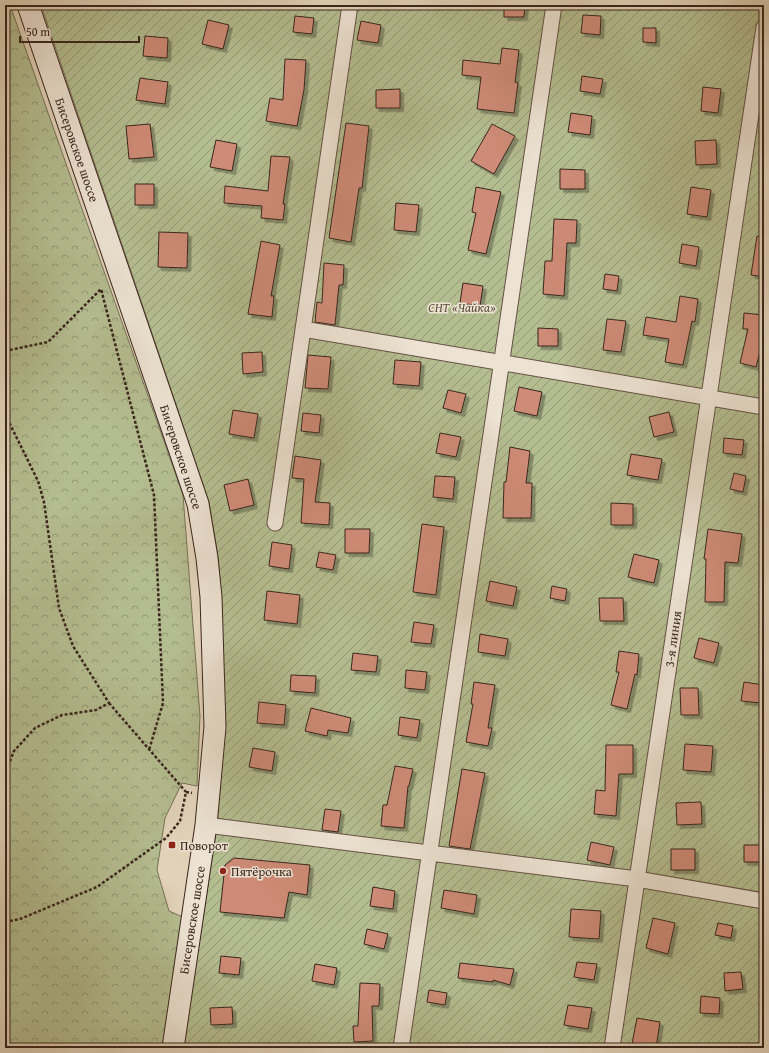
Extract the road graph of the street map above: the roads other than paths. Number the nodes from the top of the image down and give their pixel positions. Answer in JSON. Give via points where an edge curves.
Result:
{"nodes":[{"id":1,"x":28,"y":5,"type":"edge"},
{"id":2,"x":350,"y":5,"type":"edge"},
{"id":3,"x":554,"y":5,"type":"edge"},
{"id":4,"x":764,"y":27,"type":"edge"},
{"id":5,"x":303,"y":329,"type":"junction"},
{"id":6,"x":502,"y":363,"type":"junction"},
{"id":7,"x":709,"y":398,"type":"junction"},
{"id":8,"x":764,"y":407,"type":"edge"},
{"id":9,"x":275,"y":523,"type":"dead end"},
{"id":10,"x":206,"y":825,"type":"junction"},
{"id":11,"x":429,"y":854,"type":"junction"},
{"id":12,"x":637,"y":879,"type":"junction"},
{"id":13,"x":764,"y":901,"type":"edge"},
{"id":14,"x":172,"y":1048,"type":"edge"},
{"id":15,"x":401,"y":1048,"type":"edge"},
{"id":16,"x":612,"y":1048,"type":"edge"}],
"edges":[{"from":1,"to":10,"type":"main road","name":"Бисеровское шоссе","via":[[198,504],[207,558],[213,660],[214,727]]},
{"from":2,"to":5,"type":"street"},
{"from":3,"to":6,"type":"street"},
{"from":4,"to":7,"type":"street","name":"3-я линия"},
{"from":5,"to":6,"type":"street"},
{"from":5,"to":9,"type":"street"},
{"from":6,"to":7,"type":"street"},
{"from":6,"to":11,"type":"street"},
{"from":7,"to":8,"type":"street"},
{"from":7,"to":12,"type":"street","name":"3-я линия"},
{"from":10,"to":11,"type":"street"},
{"from":10,"to":14,"type":"main road","name":"Бисеровское шоссе"},
{"from":11,"to":12,"type":"street"},
{"from":11,"to":15,"type":"street"},
{"from":12,"to":13,"type":"street"},
{"from":12,"to":16,"type":"street","name":"3-я линия"}]}
